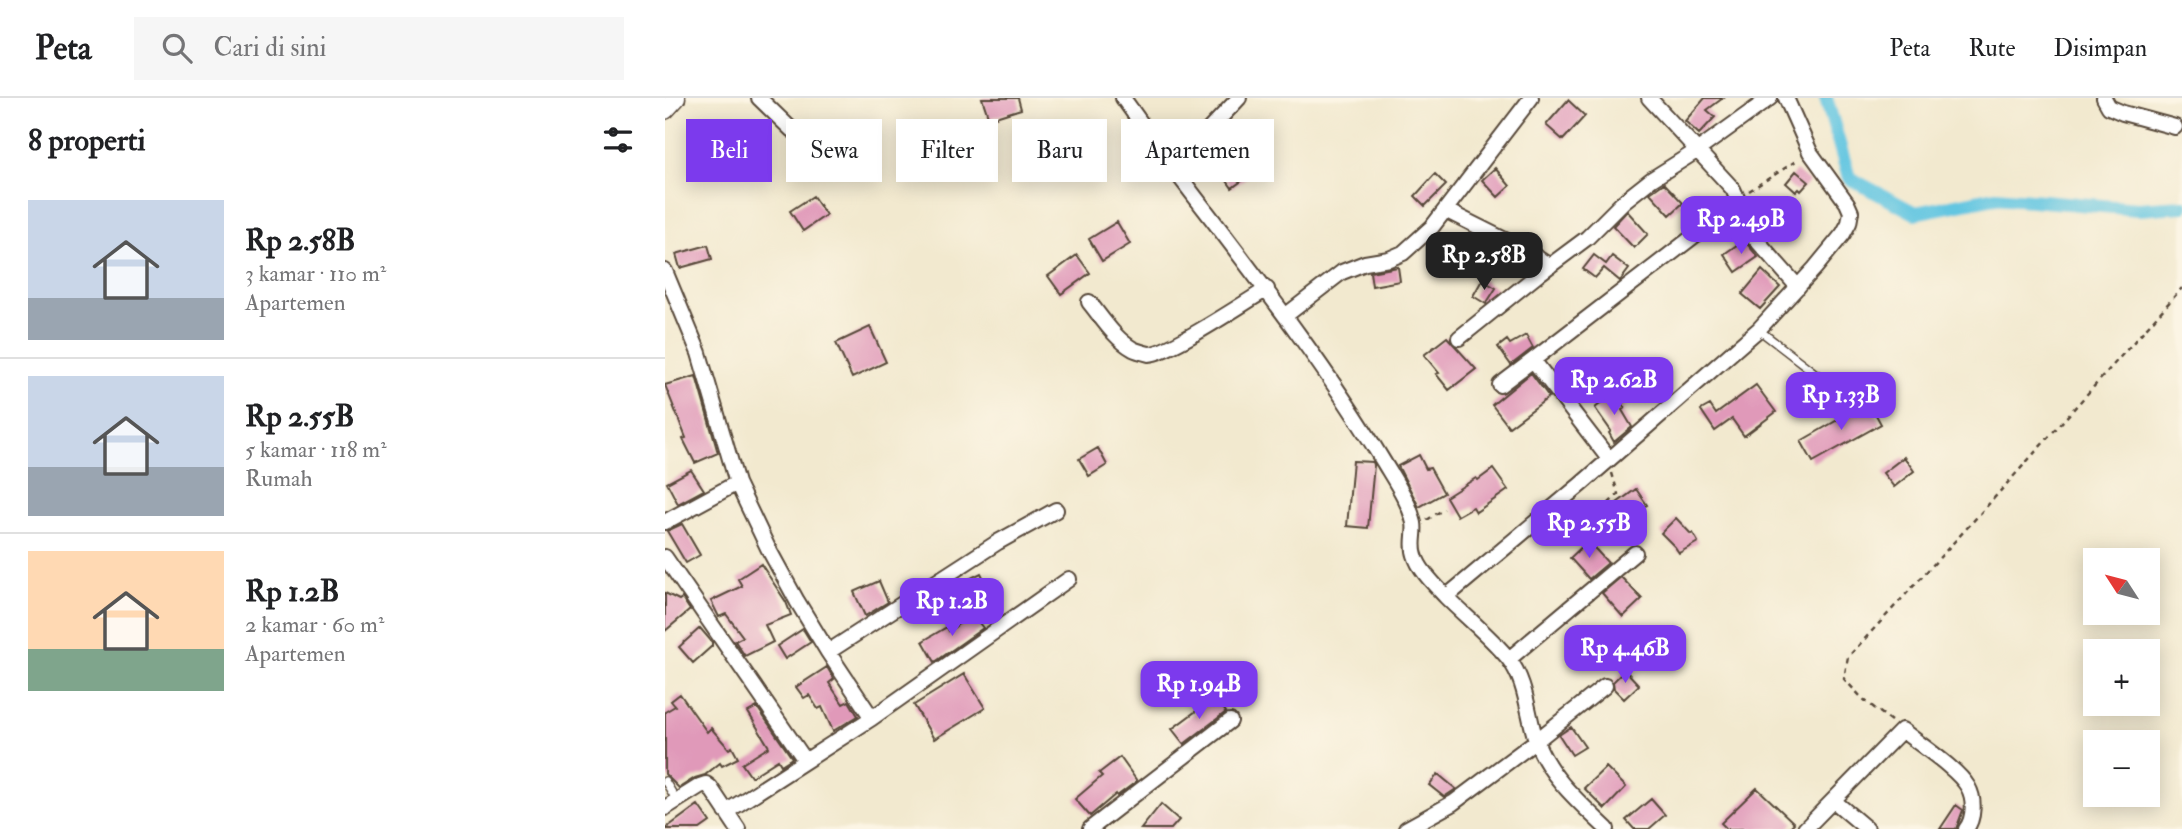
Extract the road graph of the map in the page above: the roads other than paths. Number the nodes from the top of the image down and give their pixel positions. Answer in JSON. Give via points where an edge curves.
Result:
{"nodes":[{"id":1,"x":676,"y":98,"type":"edge"},
{"id":2,"x":759,"y":98,"type":"edge"},
{"id":3,"x":1123,"y":98,"type":"edge"},
{"id":4,"x":1239,"y":98,"type":"edge"},
{"id":5,"x":1531,"y":98,"type":"edge"},
{"id":6,"x":1770,"y":98,"type":"edge"},
{"id":7,"x":1786,"y":98,"type":"edge"},
{"id":8,"x":2104,"y":98,"type":"edge"},
{"id":9,"x":1655,"y":100,"type":"edge"},
{"id":10,"x":665,"y":110,"type":"edge"},
{"id":11,"x":1138,"y":119,"type":"edge"},
{"id":12,"x":1219,"y":119,"type":"edge"},
{"id":13,"x":786,"y":124,"type":"edge"},
{"id":14,"x":2175,"y":127,"type":"dead end"},
{"id":15,"x":1698,"y":150,"type":"junction"},
{"id":16,"x":1185,"y":182,"type":"edge"},
{"id":17,"x":1733,"y":204,"type":"junction"},
{"id":18,"x":1445,"y":211,"type":"junction"},
{"id":19,"x":1550,"y":265,"type":"junction"},
{"id":20,"x":665,"y":271,"type":"edge"},
{"id":21,"x":1798,"y":287,"type":"junction"},
{"id":22,"x":1267,"y":289,"type":"junction"},
{"id":23,"x":1089,"y":302,"type":"dead end"},
{"id":24,"x":1285,"y":316,"type":"junction"},
{"id":25,"x":1759,"y":329,"type":"junction"},
{"id":26,"x":1459,"y":338,"type":"dead end"},
{"id":27,"x":1533,"y":360,"type":"junction"},
{"id":28,"x":1500,"y":385,"type":"dead end"},
{"id":29,"x":1847,"y":394,"type":"dead end"},
{"id":30,"x":1609,"y":459,"type":"junction"},
{"id":31,"x":737,"y":483,"type":"junction"},
{"id":32,"x":1056,"y":510,"type":"dead end"},
{"id":33,"x":665,"y":522,"type":"edge"},
{"id":34,"x":1635,"y":553,"type":"road end"},
{"id":35,"x":665,"y":557,"type":"edge"},
{"id":36,"x":1069,"y":579,"type":"dead end"},
{"id":37,"x":1446,"y":597,"type":"junction"},
{"id":38,"x":828,"y":652,"type":"junction"},
{"id":39,"x":1509,"y":659,"type":"junction"},
{"id":40,"x":1605,"y":686,"type":"dead end"},
{"id":41,"x":872,"y":718,"type":"junction"},
{"id":42,"x":1230,"y":721,"type":"dead end"},
{"id":43,"x":1537,"y":741,"type":"junction"},
{"id":44,"x":806,"y":760,"type":"junction"},
{"id":45,"x":665,"y":782,"type":"edge"},
{"id":46,"x":1833,"y":801,"type":"junction"},
{"id":47,"x":671,"y":804,"type":"edge"},
{"id":48,"x":726,"y":812,"type":"junction"},
{"id":49,"x":738,"y":829,"type":"edge"},
{"id":50,"x":1090,"y":829,"type":"edge"},
{"id":51,"x":1406,"y":829,"type":"edge"},
{"id":52,"x":1607,"y":829,"type":"edge"},
{"id":53,"x":1805,"y":829,"type":"edge"},
{"id":54,"x":1867,"y":829,"type":"edge"},
{"id":55,"x":1965,"y":829,"type":"edge"}],
"edges":[{"from":1,"to":10,"type":"street"},
{"from":2,"to":13,"type":"street"},
{"from":3,"to":11,"type":"street"},
{"from":4,"to":12,"type":"street"},
{"from":5,"to":18,"type":"street"},
{"from":6,"to":15,"type":"street"},
{"from":7,"to":21,"type":"street","via":[[1810,152],[1851,212],[1843,234]]},
{"from":8,"to":14,"type":"street","via":[[2109,107],[2123,113]]},
{"from":9,"to":15,"type":"street"},
{"from":15,"to":17,"type":"street","via":[[1733,189]]},
{"from":15,"to":19,"type":"street","via":[[1652,178],[1587,239]]},
{"from":16,"to":22,"type":"street"},
{"from":17,"to":21,"type":"street"},
{"from":17,"to":27,"type":"street"},
{"from":18,"to":19,"type":"street"},
{"from":18,"to":24,"type":"street","via":[[1402,253],[1342,272]]},
{"from":19,"to":26,"type":"street"},
{"from":20,"to":31,"type":"street","via":[[699,353]]},
{"from":21,"to":25,"type":"street"},
{"from":22,"to":23,"type":"street","via":[[1183,340],[1150,354],[1134,350]]},
{"from":22,"to":24,"type":"street"},
{"from":24,"to":37,"type":"street","via":[[1401,491],[1415,527],[1415,555]]},
{"from":25,"to":29,"type":"lane"},
{"from":25,"to":30,"type":"street"},
{"from":27,"to":28,"type":"street"},
{"from":27,"to":30,"type":"street"},
{"from":30,"to":37,"type":"street"},
{"from":31,"to":33,"type":"street"},
{"from":31,"to":38,"type":"street","via":[[768,548]]},
{"from":32,"to":38,"type":"street","via":[[980,553]]},
{"from":34,"to":39,"type":"street"},
{"from":35,"to":44,"type":"street"},
{"from":36,"to":41,"type":"street"},
{"from":37,"to":39,"type":"street"},
{"from":38,"to":41,"type":"street"},
{"from":39,"to":43,"type":"street","via":[[1526,697]]},
{"from":40,"to":43,"type":"street"},
{"from":41,"to":44,"type":"street"},
{"from":42,"to":50,"type":"street"},
{"from":43,"to":51,"type":"street","via":[[1453,803]]},
{"from":43,"to":52,"type":"street","via":[[1551,769]]},
{"from":44,"to":48,"type":"street"},
{"from":45,"to":47,"type":"lane"},
{"from":46,"to":53,"type":"street"},
{"from":46,"to":54,"type":"street"},
{"from":46,"to":55,"type":"street","via":[[1902,730],[1963,779],[1971,791],[1971,819]]},
{"from":47,"to":48,"type":"street","via":[[706,784]]},
{"from":48,"to":49,"type":"street"}]}
